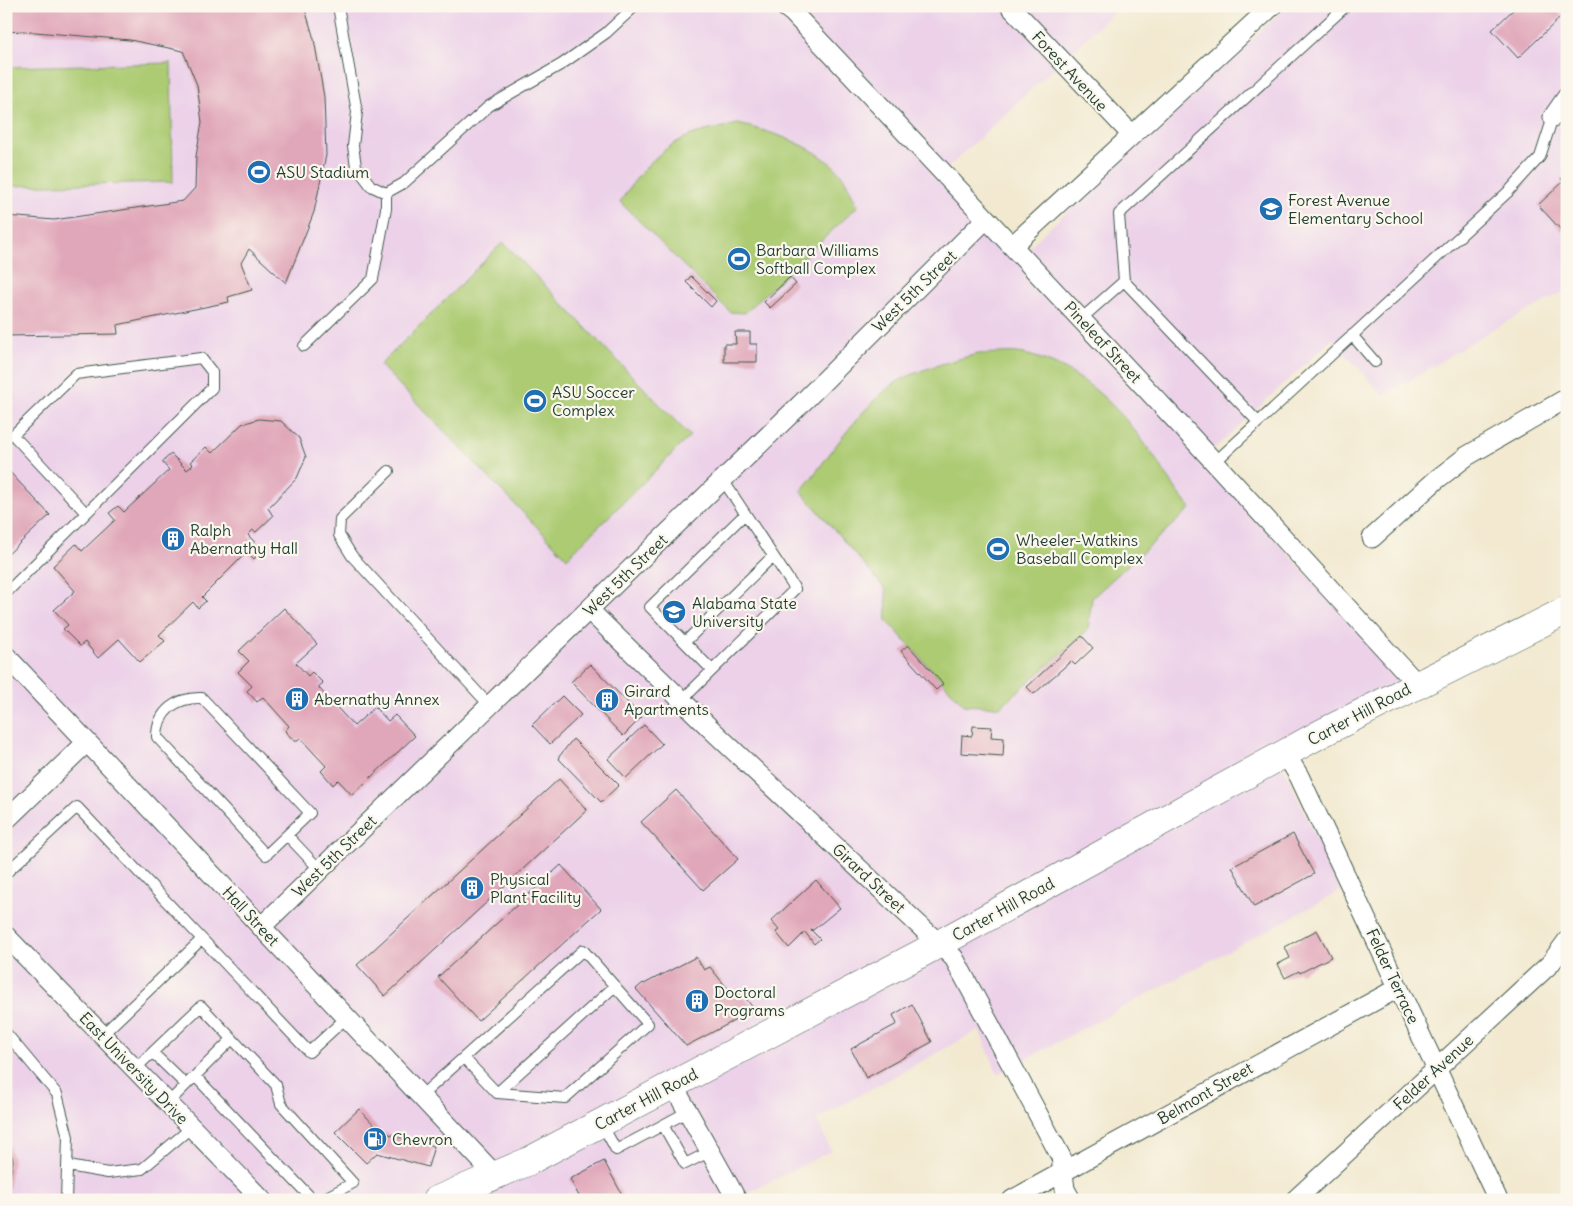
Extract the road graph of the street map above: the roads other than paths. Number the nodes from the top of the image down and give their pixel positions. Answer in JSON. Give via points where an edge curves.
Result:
{"nodes":[{"id":1,"x":338,"y":6,"type":"edge"},
{"id":2,"x":635,"y":6,"type":"edge"},
{"id":3,"x":784,"y":6,"type":"edge"},
{"id":4,"x":1010,"y":6,"type":"edge"},
{"id":5,"x":1272,"y":6,"type":"edge"},
{"id":6,"x":1346,"y":6,"type":"edge"},
{"id":7,"x":1567,"y":97,"type":"edge"},
{"id":8,"x":1553,"y":117,"type":"joint"},
{"id":9,"x":1132,"y":135,"type":"junction"},
{"id":10,"x":386,"y":193,"type":"junction"},
{"id":11,"x":986,"y":219,"type":"junction"},
{"id":12,"x":1012,"y":246,"type":"junction"},
{"id":13,"x":1124,"y":282,"type":"junction"},
{"id":14,"x":1081,"y":319,"type":"junction"},
{"id":15,"x":1352,"y":335,"type":"junction"},
{"id":16,"x":304,"y":346,"type":"dead end"},
{"id":17,"x":1375,"y":362,"type":"dead end"},
{"id":18,"x":1567,"y":398,"type":"edge"},
{"id":19,"x":1258,"y":422,"type":"junction"},
{"id":20,"x":1215,"y":462,"type":"junction"},
{"id":21,"x":389,"y":471,"type":"dead end"},
{"id":22,"x":723,"y":480,"type":"junction"},
{"id":23,"x":86,"y":513,"type":"junction"},
{"id":24,"x":745,"y":514,"type":"junction"},
{"id":25,"x":1372,"y":538,"type":"dead end"},
{"id":26,"x":773,"y":556,"type":"junction"},
{"id":27,"x":6,"y":593,"type":"edge"},
{"id":28,"x":589,"y":610,"type":"junction"},
{"id":29,"x":1567,"y":610,"type":"edge"},
{"id":30,"x":684,"y":642,"type":"junction"},
{"id":31,"x":6,"y":656,"type":"edge"},
{"id":32,"x":712,"y":670,"type":"junction"},
{"id":33,"x":1417,"y":684,"type":"junction"},
{"id":34,"x":682,"y":700,"type":"junction"},
{"id":35,"x":490,"y":706,"type":"junction"},
{"id":36,"x":86,"y":743,"type":"junction"},
{"id":37,"x":1286,"y":753,"type":"junction"},
{"id":38,"x":6,"y":820,"type":"edge"},
{"id":39,"x":287,"y":835,"type":"junction"},
{"id":40,"x":320,"y":870,"type":"junction"},
{"id":41,"x":6,"y":873,"type":"edge"},
{"id":42,"x":261,"y":927,"type":"junction"},
{"id":43,"x":6,"y":936,"type":"edge"},
{"id":44,"x":202,"y":939,"type":"junction"},
{"id":45,"x":1567,"y":941,"type":"edge"},
{"id":46,"x":939,"y":944,"type":"junction"},
{"id":47,"x":615,"y":986,"type":"junction"},
{"id":48,"x":1398,"y":988,"type":"junction"},
{"id":49,"x":346,"y":1018,"type":"junction"},
{"id":50,"x":6,"y":1033,"type":"edge"},
{"id":51,"x":102,"y":1035,"type":"junction"},
{"id":52,"x":232,"y":1039,"type":"junction"},
{"id":53,"x":152,"y":1053,"type":"junction"},
{"id":54,"x":464,"y":1058,"type":"junction"},
{"id":55,"x":135,"y":1069,"type":"junction"},
{"id":56,"x":1436,"y":1069,"type":"junction"},
{"id":57,"x":195,"y":1076,"type":"junction"},
{"id":58,"x":186,"y":1085,"type":"junction"},
{"id":59,"x":673,"y":1085,"type":"junction"},
{"id":60,"x":497,"y":1093,"type":"junction"},
{"id":61,"x":420,"y":1096,"type":"junction"},
{"id":62,"x":168,"y":1103,"type":"junction"},
{"id":63,"x":689,"y":1111,"type":"junction"},
{"id":64,"x":601,"y":1123,"type":"junction"},
{"id":65,"x":663,"y":1124,"type":"junction"},
{"id":66,"x":192,"y":1127,"type":"junction"},
{"id":67,"x":711,"y":1151,"type":"junction"},
{"id":68,"x":68,"y":1166,"type":"junction"},
{"id":69,"x":1063,"y":1174,"type":"junction"},
{"id":70,"x":496,"y":1176,"type":"junction"},
{"id":71,"x":66,"y":1200,"type":"edge"},
{"id":72,"x":262,"y":1200,"type":"edge"},
{"id":73,"x":314,"y":1200,"type":"edge"},
{"id":74,"x":321,"y":1200,"type":"edge"},
{"id":75,"x":437,"y":1200,"type":"edge"},
{"id":76,"x":737,"y":1200,"type":"edge"},
{"id":77,"x":1012,"y":1200,"type":"edge"},
{"id":78,"x":1071,"y":1200,"type":"edge"},
{"id":79,"x":1295,"y":1200,"type":"edge"},
{"id":80,"x":1498,"y":1200,"type":"edge"}],
"edges":[{"from":1,"to":10,"type":"lane","via":[[357,112],[353,146],[356,166],[371,186]]},
{"from":2,"to":10,"type":"lane","via":[[606,34],[489,106],[404,182]]},
{"from":3,"to":11,"type":"street","name":"Pineleaf Street"},
{"from":4,"to":9,"type":"street","name":"Forest Avenue"},
{"from":5,"to":9,"type":"street"},
{"from":6,"to":13,"type":"lane","via":[[1119,214]]},
{"from":7,"to":8,"type":"street"},
{"from":8,"to":15,"type":"lane","via":[[1540,157],[1510,191]]},
{"from":9,"to":12,"type":"street"},
{"from":10,"to":16,"type":"lane","via":[[373,279]]},
{"from":11,"to":12,"type":"street","name":"Pineleaf Street"},
{"from":11,"to":22,"type":"street","name":"West 5th Street"},
{"from":12,"to":14,"type":"street","name":"Pineleaf Street"},
{"from":13,"to":14,"type":"lane"},
{"from":13,"to":19,"type":"lane"},
{"from":14,"to":20,"type":"street","name":"Pineleaf Street"},
{"from":15,"to":17,"type":"lane"},
{"from":15,"to":19,"type":"lane"},
{"from":18,"to":25,"type":"street","via":[[1467,456]]},
{"from":19,"to":20,"type":"lane"},
{"from":20,"to":33,"type":"street","name":"Pineleaf Street"},
{"from":21,"to":35,"type":"lane","via":[[340,519],[339,535],[352,556]]},
{"from":22,"to":24,"type":"lane"},
{"from":22,"to":28,"type":"street","name":"West 5th Street"},
{"from":23,"to":23,"type":"lane","via":[[212,388],[212,372],[201,358],[76,374],[13,435]]},
{"from":23,"to":27,"type":"lane"},
{"from":24,"to":26,"type":"lane"},
{"from":24,"to":30,"type":"lane","via":[[650,607]]},
{"from":26,"to":30,"type":"lane"},
{"from":26,"to":32,"type":"lane","via":[[795,589]]},
{"from":28,"to":34,"type":"street","name":"Girard Street"},
{"from":28,"to":35,"type":"street","name":"West 5th Street"},
{"from":29,"to":33,"type":"main road","name":"Carter Hill Road"},
{"from":30,"to":32,"type":"lane"},
{"from":31,"to":36,"type":"street","name":"Hall Street"},
{"from":32,"to":34,"type":"lane"},
{"from":33,"to":37,"type":"main road","name":"Carter Hill Road"},
{"from":34,"to":46,"type":"street","name":"Girard Street"},
{"from":35,"to":40,"type":"street","name":"West 5th Street"},
{"from":36,"to":38,"type":"street"},
{"from":36,"to":42,"type":"street","name":"Hall Street"},
{"from":37,"to":46,"type":"main road","name":"Carter Hill Road"},
{"from":37,"to":48,"type":"street","name":"Felder Terrace"},
{"from":39,"to":39,"type":"lane","via":[[310,813],[202,698],[190,697],[177,702],[163,714],[157,725],[157,737],[266,855]]},
{"from":39,"to":40,"type":"lane"},
{"from":40,"to":42,"type":"street","name":"West 5th Street"},
{"from":41,"to":44,"type":"lane","via":[[77,807]]},
{"from":42,"to":49,"type":"street","name":"Hall Street"},
{"from":43,"to":51,"type":"street","name":"East University Drive"},
{"from":44,"to":49,"type":"lane","via":[[309,1052]]},
{"from":44,"to":51,"type":"lane"},
{"from":45,"to":56,"type":"street","name":"Felder Avenue","via":[[1550,964]]},
{"from":46,"to":59,"type":"main road","name":"Carter Hill Road"},
{"from":46,"to":69,"type":"street","name":"Girard Street","via":[[954,958],[1061,1157]]},
{"from":47,"to":54,"type":"lane","via":[[583,950]]},
{"from":47,"to":60,"type":"lane"},
{"from":47,"to":60,"type":"lane","via":[[648,1024],[565,1098]]},
{"from":48,"to":56,"type":"street","name":"Felder Terrace"},
{"from":48,"to":69,"type":"street","name":"Belmont Street","via":[[1272,1055]]},
{"from":49,"to":61,"type":"street","name":"Hall Street"},
{"from":50,"to":68,"type":"lane","via":[[57,1094],[68,1137]]},
{"from":51,"to":55,"type":"street","name":"East University Drive"},
{"from":52,"to":53,"type":"lane","via":[[201,1006]]},
{"from":52,"to":57,"type":"lane"},
{"from":52,"to":74,"type":"lane","via":[[276,1086],[281,1104],[353,1183]]},
{"from":53,"to":55,"type":"lane"},
{"from":53,"to":58,"type":"lane"},
{"from":54,"to":60,"type":"lane"},
{"from":54,"to":61,"type":"lane"},
{"from":55,"to":62,"type":"street","name":"East University Drive"},
{"from":56,"to":79,"type":"street","name":"Felder Avenue"},
{"from":56,"to":80,"type":"street","name":"Felder Terrace"},
{"from":57,"to":58,"type":"lane"},
{"from":57,"to":73,"type":"lane"},
{"from":58,"to":62,"type":"lane"},
{"from":59,"to":63,"type":"street"},
{"from":59,"to":64,"type":"main road","name":"Carter Hill Road"},
{"from":61,"to":70,"type":"street","name":"Hall Street"},
{"from":62,"to":66,"type":"street","name":"East University Drive"},
{"from":63,"to":65,"type":"lane"},
{"from":63,"to":67,"type":"street"},
{"from":64,"to":65,"type":"lane","via":[[616,1150]]},
{"from":64,"to":70,"type":"main road","name":"Carter Hill Road"},
{"from":65,"to":67,"type":"lane","via":[[685,1164]]},
{"from":66,"to":68,"type":"lane","via":[[142,1169],[108,1173]]},
{"from":66,"to":72,"type":"street","name":"East University Drive"},
{"from":67,"to":76,"type":"street"},
{"from":68,"to":71,"type":"lane"},
{"from":69,"to":77,"type":"street","name":"Belmont Street"},
{"from":69,"to":78,"type":"street","name":"Girard Street","via":[[1065,1190]]},
{"from":70,"to":75,"type":"main road","name":"Carter Hill Road"}]}
